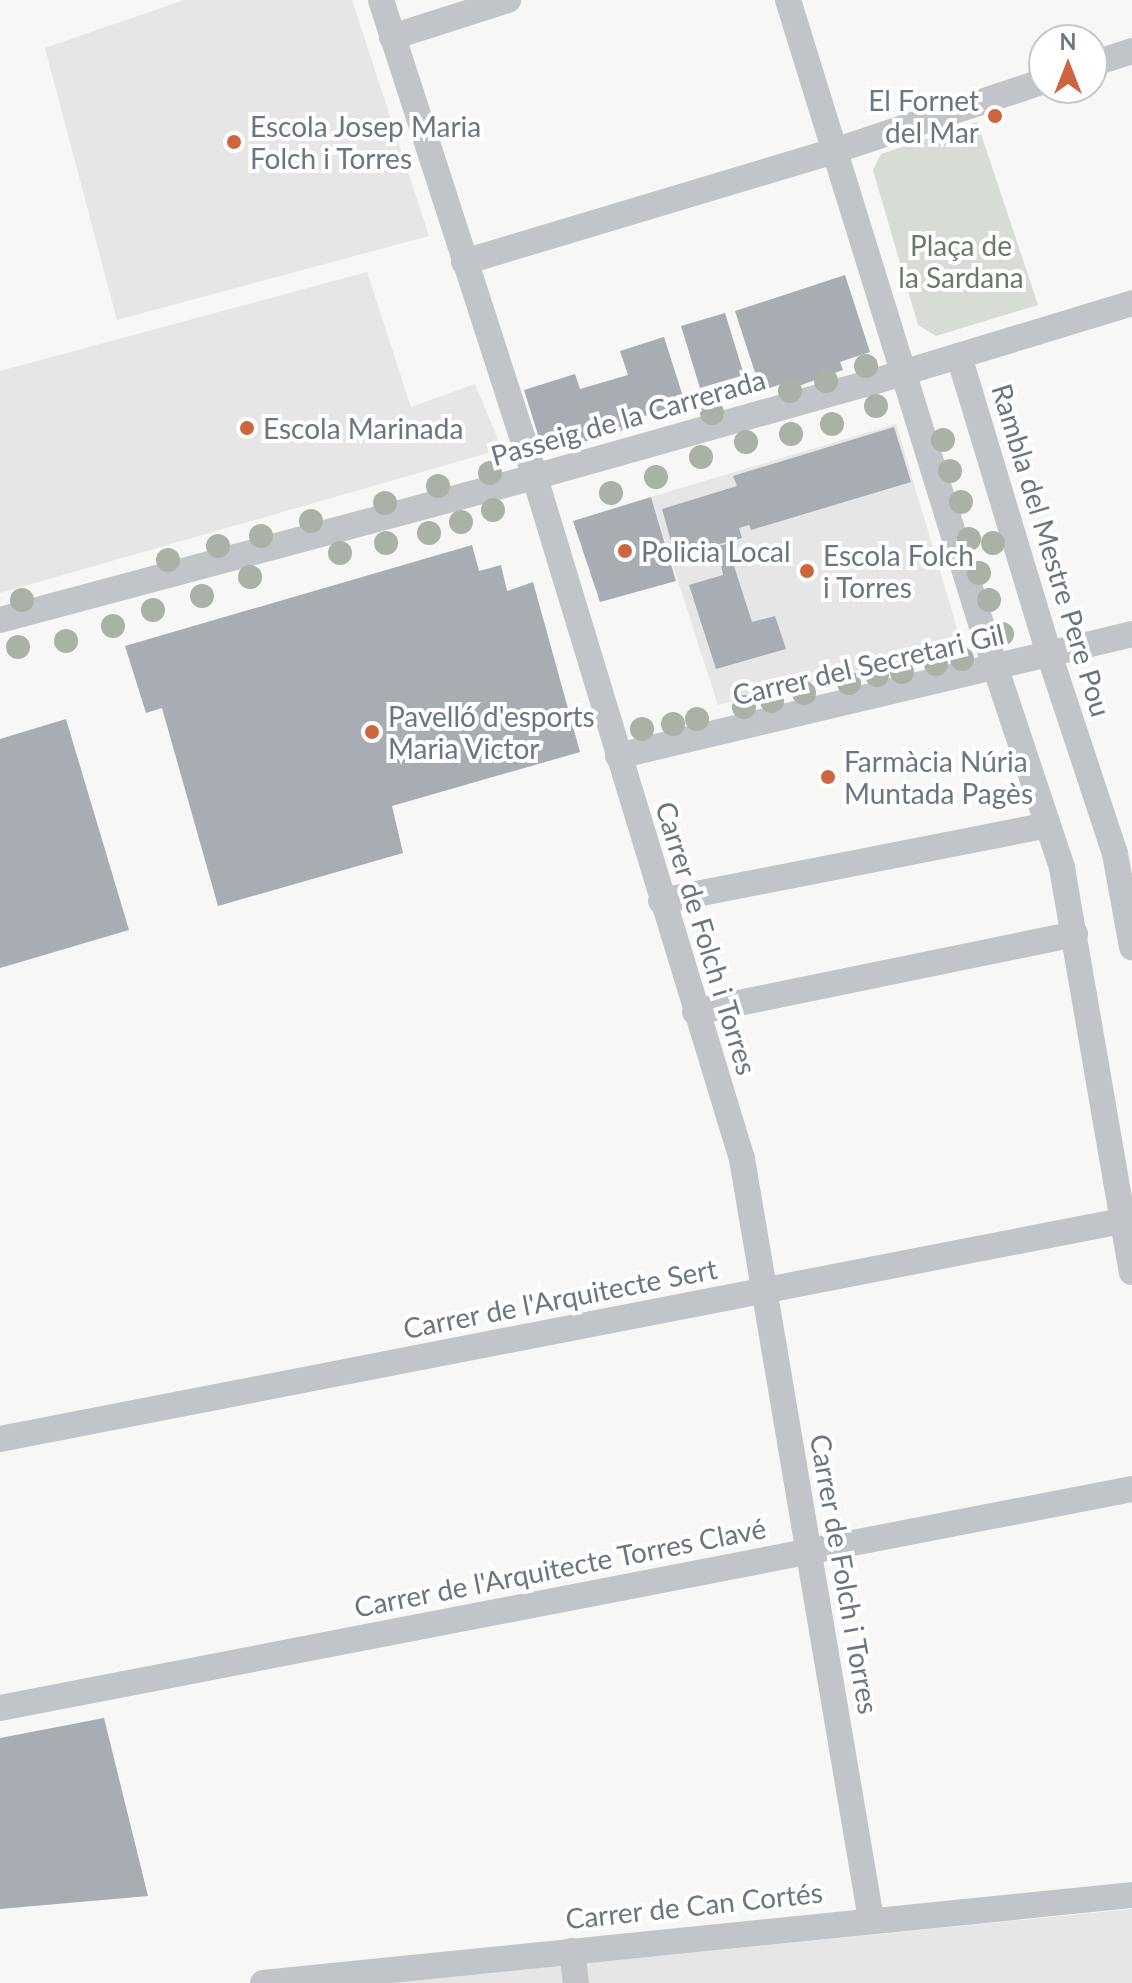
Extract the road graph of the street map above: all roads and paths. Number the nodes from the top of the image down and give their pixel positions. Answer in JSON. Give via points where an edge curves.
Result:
{"nodes":[{"id":1,"x":381,"y":0,"type":"edge"},
{"id":2,"x":508,"y":0,"type":"edge"},
{"id":3,"x":788,"y":0,"type":"edge"},
{"id":4,"x":392,"y":37,"type":"junction"},
{"id":5,"x":1132,"y":51,"type":"edge"},
{"id":6,"x":1108,"y":59,"type":"edge"},
{"id":7,"x":1028,"y":86,"type":"edge"},
{"id":8,"x":837,"y":150,"type":"junction"},
{"id":9,"x":464,"y":262,"type":"junction"},
{"id":10,"x":1132,"y":303,"type":"edge"},
{"id":11,"x":959,"y":356,"type":"junction"},
{"id":12,"x":903,"y":373,"type":"junction"},
{"id":13,"x":534,"y":477,"type":"junction"},
{"id":14,"x":0,"y":620,"type":"edge"},
{"id":15,"x":1132,"y":634,"type":"edge"},
{"id":16,"x":1049,"y":654,"type":"junction"},
{"id":17,"x":996,"y":667,"type":"junction"},
{"id":18,"x":618,"y":756,"type":"junction"},
{"id":19,"x":1048,"y":825,"type":"junction"},
{"id":20,"x":661,"y":901,"type":"junction"},
{"id":21,"x":1075,"y":934,"type":"junction"},
{"id":22,"x":1132,"y":947,"type":"edge"},
{"id":23,"x":695,"y":1012,"type":"junction"},
{"id":24,"x":1127,"y":1220,"type":"edge"},
{"id":25,"x":1132,"y":1272,"type":"edge"},
{"id":26,"x":764,"y":1291,"type":"junction"},
{"id":27,"x":0,"y":1439,"type":"edge"},
{"id":28,"x":1132,"y":1489,"type":"edge"},
{"id":29,"x":808,"y":1552,"type":"junction"},
{"id":30,"x":0,"y":1708,"type":"edge"},
{"id":31,"x":1132,"y":1895,"type":"edge"},
{"id":32,"x":871,"y":1919,"type":"junction"},
{"id":33,"x":572,"y":1951,"type":"junction"},
{"id":34,"x":263,"y":1983,"type":"edge"},
{"id":35,"x":576,"y":1983,"type":"edge"}],
"edges":[{"from":1,"to":4,"type":"street","name":"Carrer de Folch i Torres"},
{"from":2,"to":4,"type":"street"},
{"from":3,"to":8,"type":"street"},
{"from":4,"to":9,"type":"street","name":"Carrer de Folch i Torres"},
{"from":5,"to":6,"type":"street"},
{"from":7,"to":8,"type":"street"},
{"from":8,"to":9,"type":"street"},
{"from":8,"to":12,"type":"street"},
{"from":9,"to":13,"type":"street","name":"Carrer de Folch i Torres"},
{"from":10,"to":11,"type":"street","name":"Passeig de la Carrerada"},
{"from":11,"to":12,"type":"street","name":"Passeig de la Carrerada"},
{"from":11,"to":16,"type":"street","name":"Rambla del Mestre Pere Pou"},
{"from":12,"to":13,"type":"street","name":"Passeig de la Carrerada"},
{"from":12,"to":17,"type":"street"},
{"from":13,"to":14,"type":"street","name":"Passeig de la Carrerada"},
{"from":13,"to":18,"type":"street","name":"Carrer de Folch i Torres"},
{"from":15,"to":16,"type":"street","name":"Carrer del Secretari Gil"},
{"from":16,"to":17,"type":"street","name":"Carrer del Secretari Gil"},
{"from":16,"to":22,"type":"street","name":"Rambla del Mestre Pere Pou","via":[[1115,854]]},
{"from":17,"to":18,"type":"street","name":"Carrer del Secretari Gil"},
{"from":17,"to":19,"type":"street"},
{"from":18,"to":20,"type":"street","name":"Carrer de Folch i Torres"},
{"from":19,"to":20,"type":"street"},
{"from":19,"to":21,"type":"street"},
{"from":20,"to":23,"type":"street","name":"Carrer de Folch i Torres"},
{"from":21,"to":23,"type":"street"},
{"from":21,"to":24,"type":"street"},
{"from":23,"to":26,"type":"street","name":"Carrer de Folch i Torres","via":[[742,1159]]},
{"from":24,"to":25,"type":"street"},
{"from":24,"to":26,"type":"street","name":"Carrer de l'Arquitecte Sert"},
{"from":26,"to":27,"type":"street","name":"Carrer de l'Arquitecte Sert"},
{"from":26,"to":29,"type":"street","name":"Carrer de Folch i Torres"},
{"from":28,"to":29,"type":"street","name":"Carrer de l'Arquitecte Torres Clavé"},
{"from":29,"to":30,"type":"street","name":"Carrer de l'Arquitecte Torres Clavé"},
{"from":29,"to":32,"type":"street","name":"Carrer de Folch i Torres"},
{"from":31,"to":32,"type":"street","name":"Carrer de Can Cortés"},
{"from":32,"to":33,"type":"street","name":"Carrer de Can Cortés"},
{"from":33,"to":34,"type":"street","name":"Carrer de Can Cortés"},
{"from":33,"to":35,"type":"street"}]}
